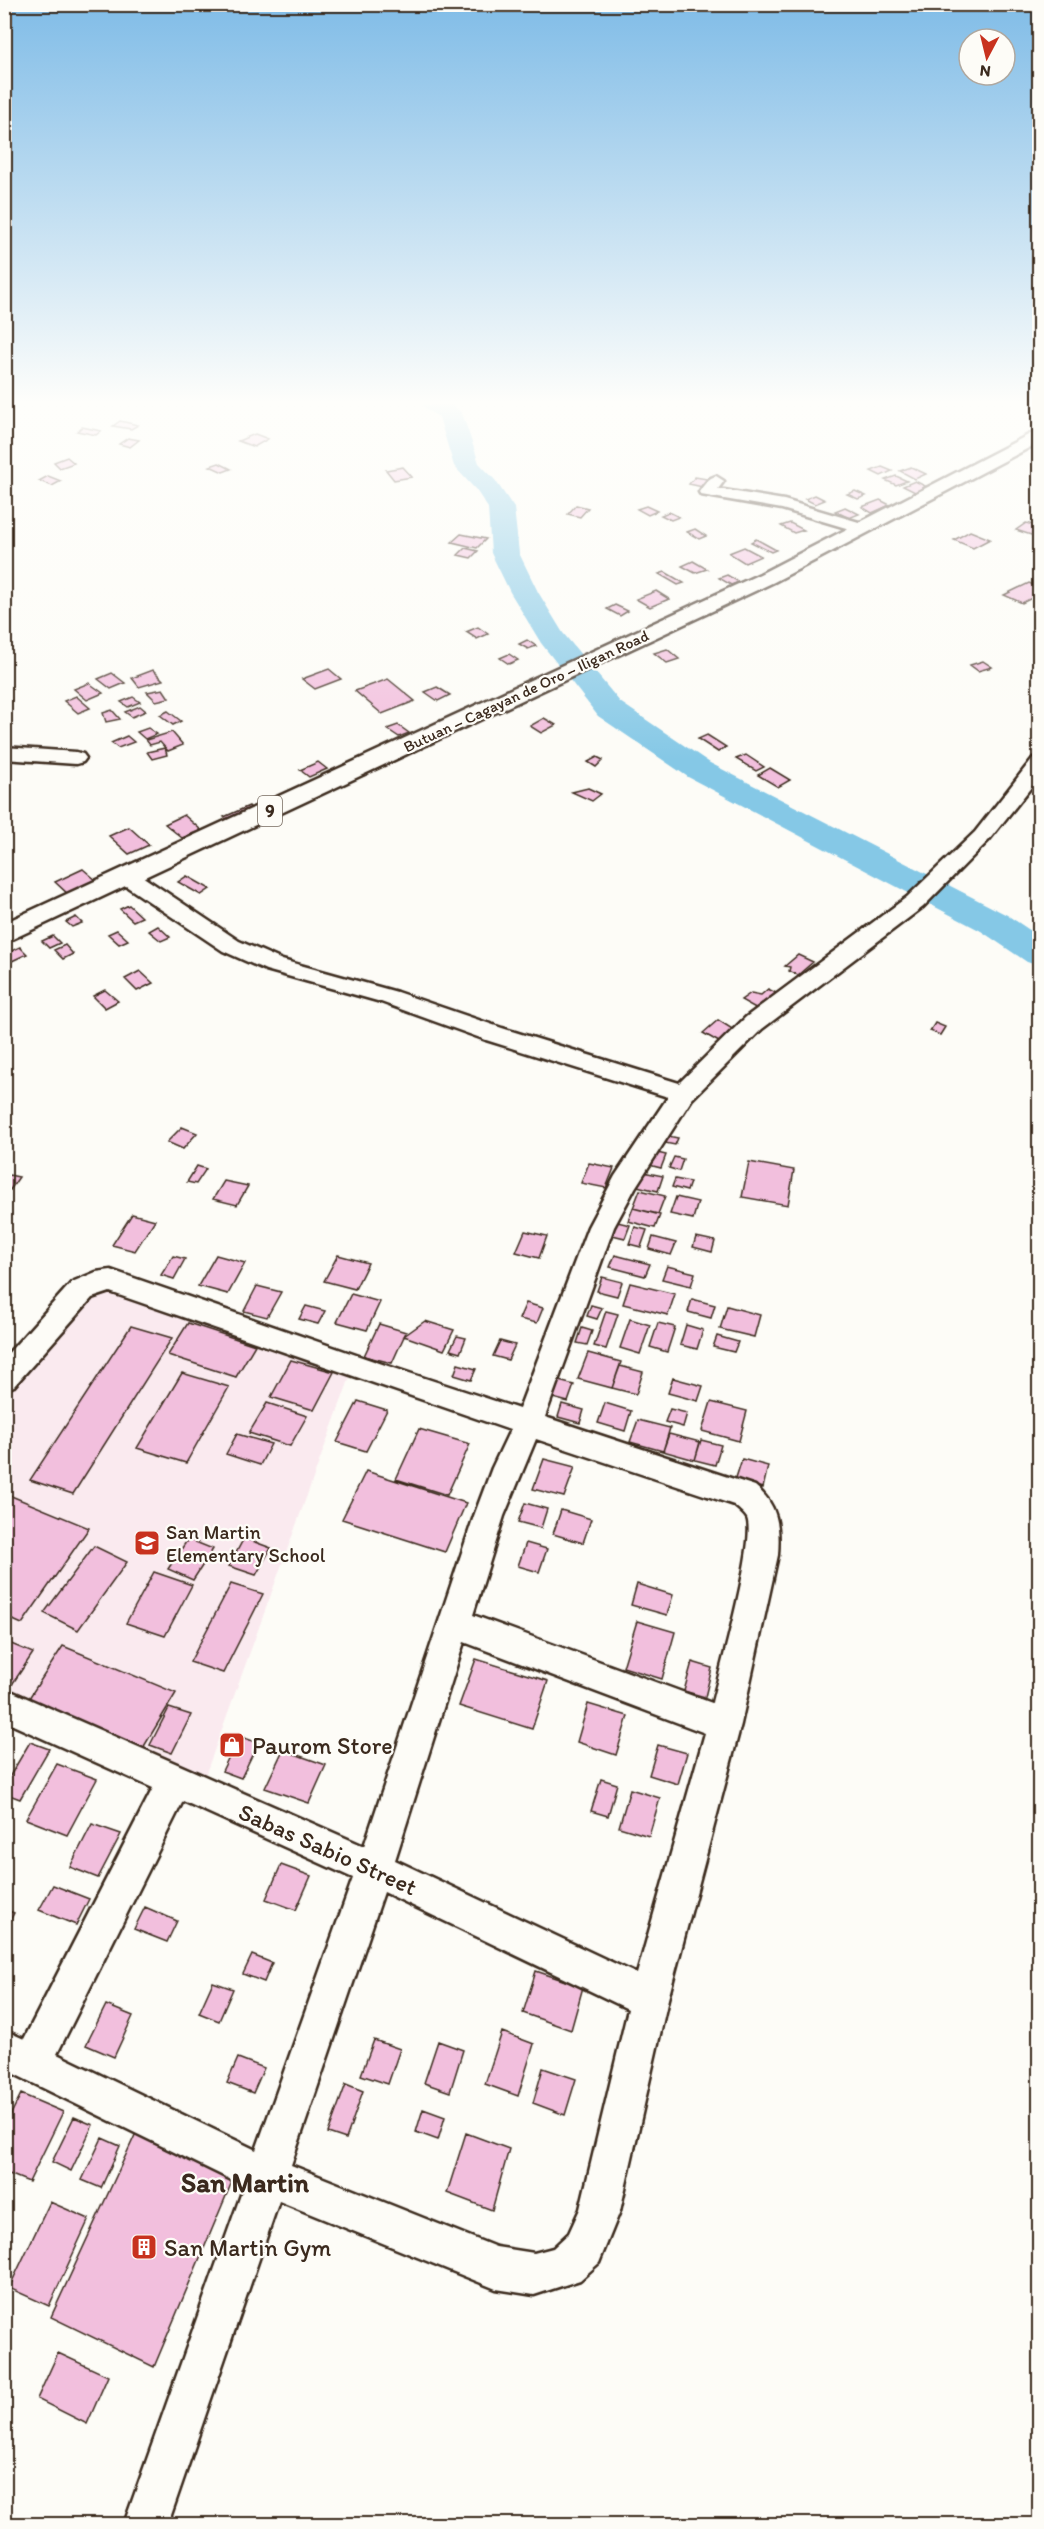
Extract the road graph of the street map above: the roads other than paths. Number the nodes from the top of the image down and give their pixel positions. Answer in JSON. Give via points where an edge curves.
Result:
{"nodes":[{"id":1,"x":845,"y":523,"type":"edge"},
{"id":2,"x":872,"y":523,"type":"edge"},
{"id":3,"x":863,"y":528,"type":"junction"},
{"id":4,"x":4,"y":753,"type":"edge"},
{"id":5,"x":76,"y":758,"type":"dead end"},
{"id":6,"x":1040,"y":762,"type":"edge"},
{"id":7,"x":128,"y":877,"type":"junction"},
{"id":8,"x":4,"y":934,"type":"edge"},
{"id":9,"x":682,"y":1093,"type":"junction"},
{"id":10,"x":4,"y":1378,"type":"edge"},
{"id":11,"x":528,"y":1424,"type":"junction"},
{"id":12,"x":454,"y":1623,"type":"junction"},
{"id":13,"x":4,"y":1704,"type":"edge"},
{"id":14,"x":724,"y":1724,"type":"junction"},
{"id":15,"x":175,"y":1781,"type":"junction"},
{"id":16,"x":374,"y":1869,"type":"junction"},
{"id":17,"x":649,"y":1999,"type":"junction"},
{"id":18,"x":19,"y":2056,"type":"edge"},
{"id":19,"x":267,"y":2176,"type":"junction"},
{"id":20,"x":146,"y":2524,"type":"edge"}],
"edges":[{"from":1,"to":3,"type":"street"},
{"from":2,"to":3,"type":"highway","name":"Butuan – Cagayan de Oro – Iligan Road","number":"9"},
{"from":3,"to":7,"type":"highway","name":"Butuan – Cagayan de Oro – Iligan Road","number":"9","via":[[767,578]]},
{"from":4,"to":5,"type":"street"},
{"from":6,"to":9,"type":"street","via":[[982,836],[915,902],[754,1023]]},
{"from":7,"to":8,"type":"highway","name":"Butuan – Cagayan de Oro – Iligan Road","number":"9"},
{"from":7,"to":9,"type":"street","via":[[231,946],[274,965],[389,997]]},
{"from":9,"to":11,"type":"street","via":[[624,1183],[601,1227]]},
{"from":10,"to":11,"type":"street","via":[[82,1290],[111,1281]]},
{"from":11,"to":12,"type":"street","via":[[507,1468]]},
{"from":11,"to":14,"type":"street","via":[[744,1495],[758,1506],[765,1532],[762,1555]]},
{"from":12,"to":14,"type":"street"},
{"from":12,"to":16,"type":"street"},
{"from":13,"to":15,"type":"street","name":"Sabas Sabio Street"},
{"from":14,"to":17,"type":"street"},
{"from":15,"to":16,"type":"street","name":"Sabas Sabio Street"},
{"from":15,"to":18,"type":"street"},
{"from":16,"to":17,"type":"street","name":"Sabas Sabio Street"},
{"from":16,"to":19,"type":"street"},
{"from":17,"to":19,"type":"street","via":[[600,2211],[584,2248],[565,2265],[534,2274],[496,2268]]},
{"from":18,"to":19,"type":"street"},
{"from":19,"to":20,"type":"street"}]}
